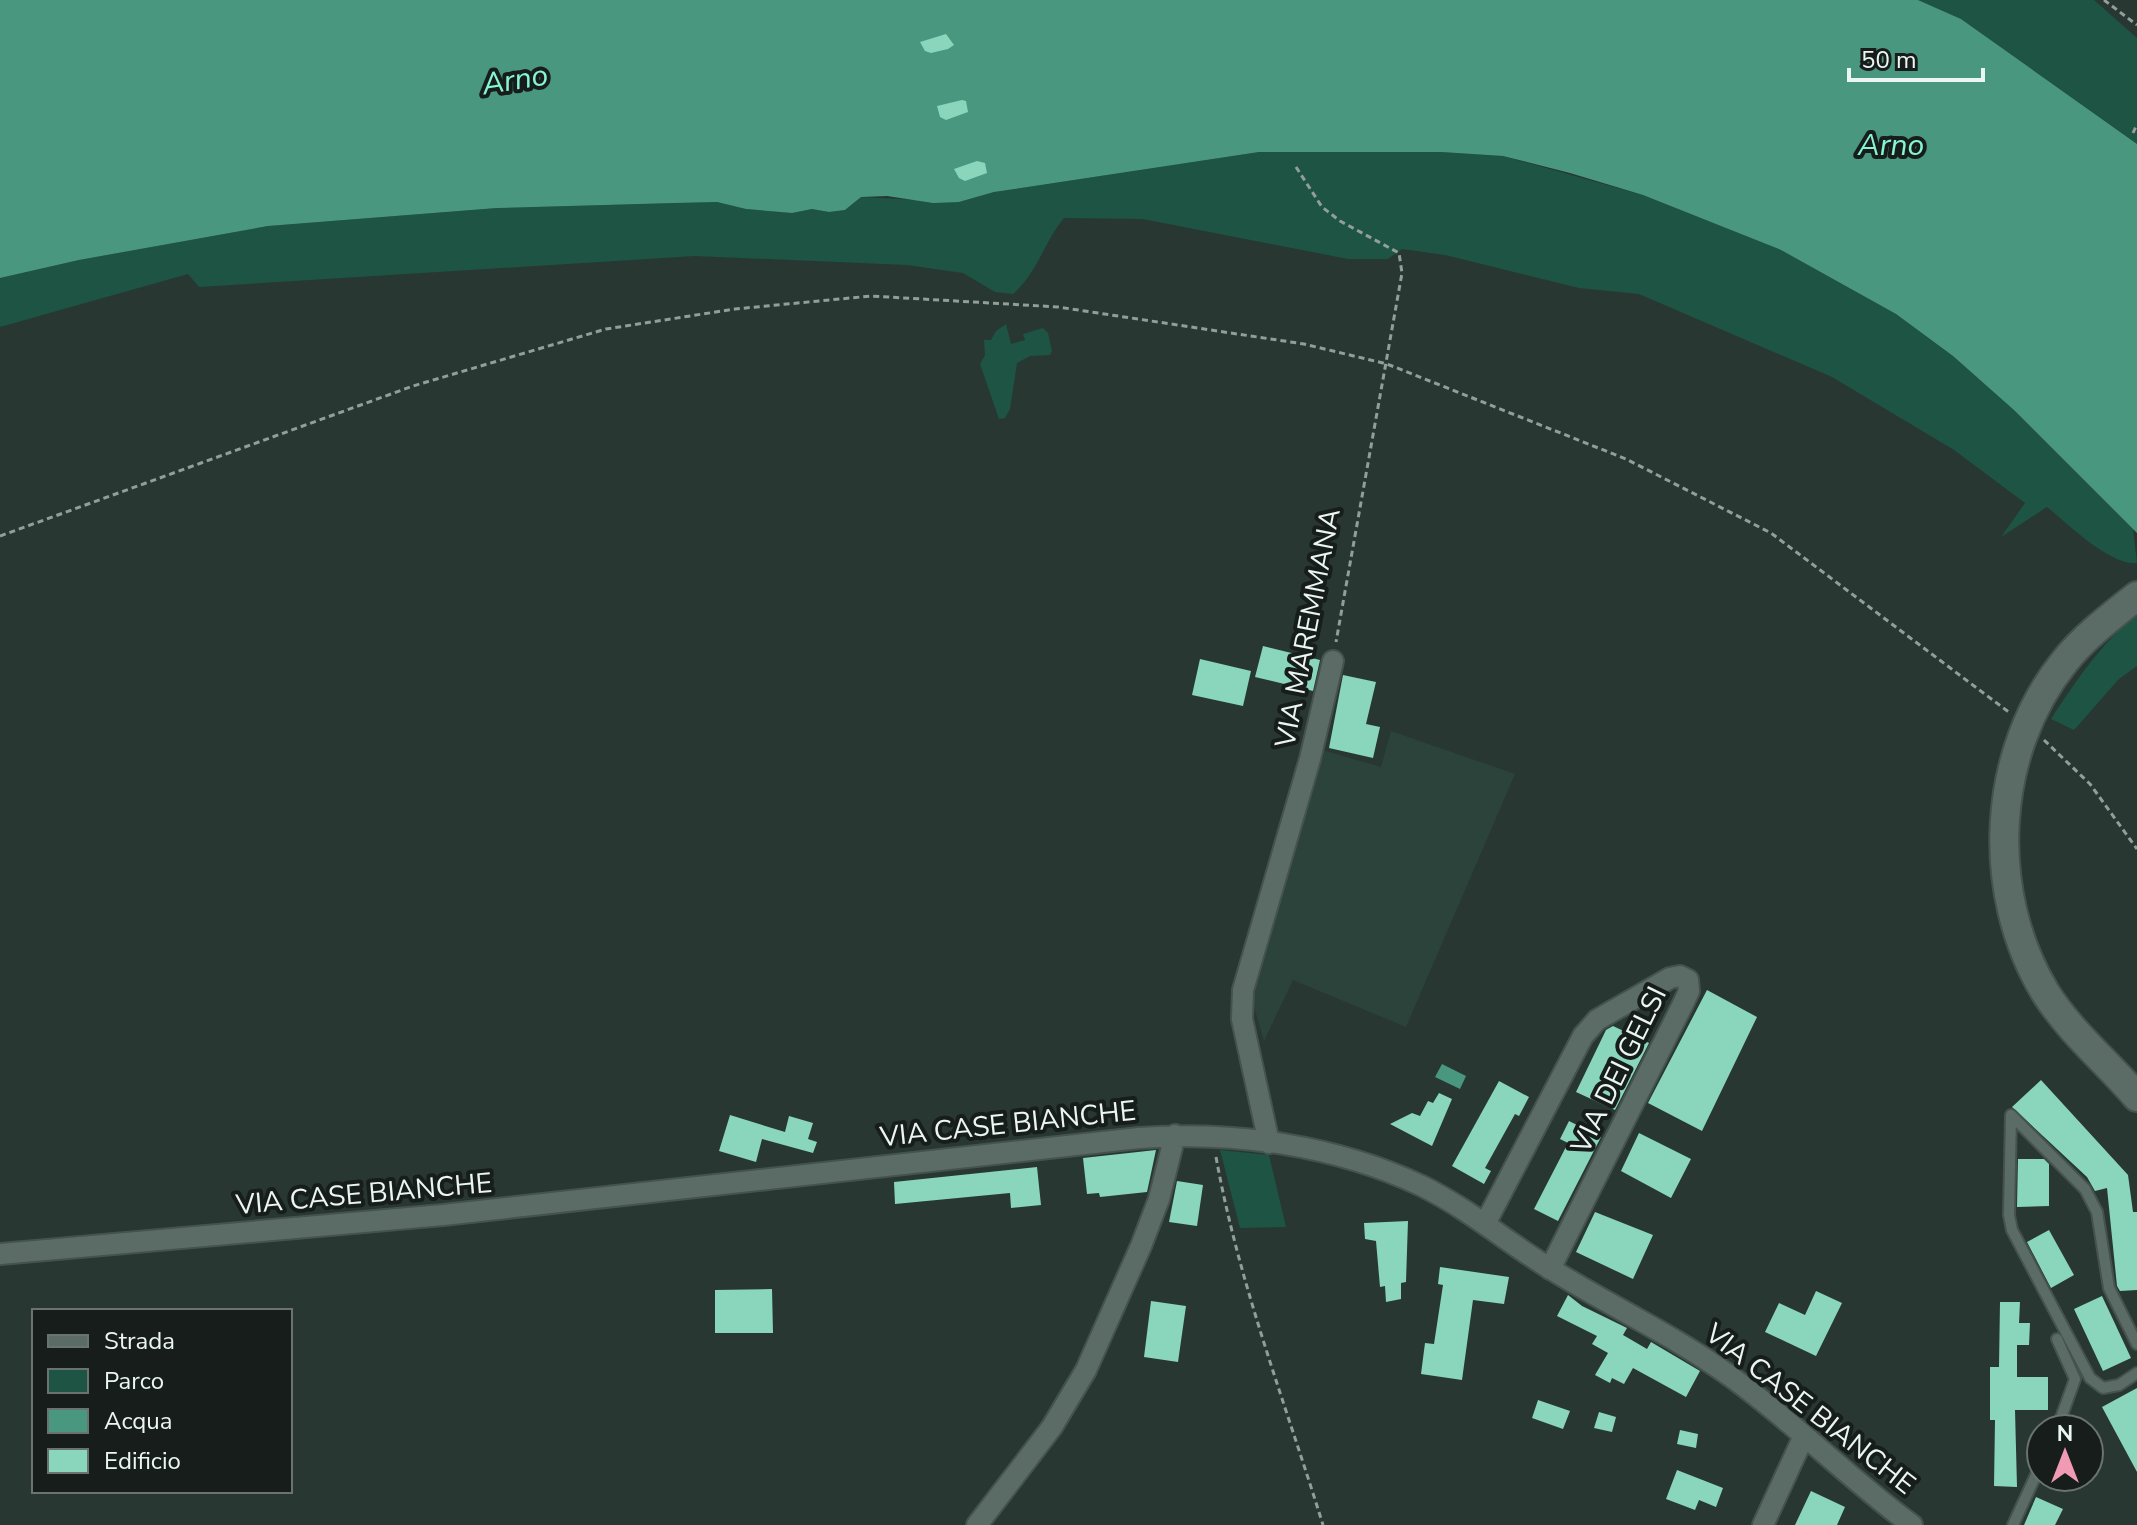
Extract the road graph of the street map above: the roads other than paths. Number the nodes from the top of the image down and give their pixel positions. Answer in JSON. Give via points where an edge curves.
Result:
{"nodes":[{"id":1,"x":2137,"y":596,"type":"edge"},
{"id":2,"x":1333,"y":661,"type":"road end"},
{"id":3,"x":2137,"y":1097,"type":"edge"},
{"id":4,"x":1175,"y":1135,"type":"junction"},
{"id":5,"x":1269,"y":1143,"type":"junction"},
{"id":6,"x":1485,"y":1224,"type":"junction"},
{"id":7,"x":0,"y":1254,"type":"edge"},
{"id":8,"x":1550,"y":1269,"type":"junction"},
{"id":9,"x":2057,"y":1339,"type":"dead end"},
{"id":10,"x":2137,"y":1344,"type":"edge"},
{"id":11,"x":2137,"y":1373,"type":"edge"},
{"id":12,"x":2063,"y":1413,"type":"edge"},
{"id":13,"x":1803,"y":1438,"type":"junction"},
{"id":14,"x":2028,"y":1493,"type":"edge"},
{"id":15,"x":977,"y":1525,"type":"edge"},
{"id":16,"x":1763,"y":1525,"type":"edge"},
{"id":17,"x":1912,"y":1525,"type":"edge"},
{"id":18,"x":2013,"y":1525,"type":"edge"}],
"edges":[{"from":1,"to":3,"type":"main road","via":[[2065,661],[2027,725],[2009,779],[2005,823],[2006,869],[2028,960],[2061,1015]]},
{"from":2,"to":5,"type":"street","name":"VIA MAREMMANA","via":[[1243,990],[1242,1019]]},
{"from":4,"to":5,"type":"street","name":"VIA CASE BIANCHE"},
{"from":4,"to":7,"type":"street","name":"VIA CASE BIANCHE","via":[[473,1212]]},
{"from":4,"to":15,"type":"street","via":[[1145,1234],[1086,1370],[1052,1427]]},
{"from":5,"to":6,"type":"street","name":"VIA CASE BIANCHE","via":[[1330,1154],[1397,1176]]},
{"from":6,"to":8,"type":"street","name":"VIA CASE BIANCHE"},
{"from":6,"to":8,"type":"street","name":"VIA DEI GELSI","via":[[1583,1036],[1597,1020],[1670,978],[1688,980],[1683,1004]]},
{"from":8,"to":13,"type":"street","name":"VIA CASE BIANCHE","via":[[1695,1352]]},
{"from":9,"to":12,"type":"lane","via":[[2075,1379]]},
{"from":10,"to":11,"type":"lane","via":[[2109,1288],[2097,1212],[2085,1189],[2011,1115],[2012,1230],[2090,1378],[2111,1388]]},
{"from":13,"to":16,"type":"street"},
{"from":13,"to":17,"type":"street","name":"VIA CASE BIANCHE"},
{"from":14,"to":18,"type":"lane"}]}
